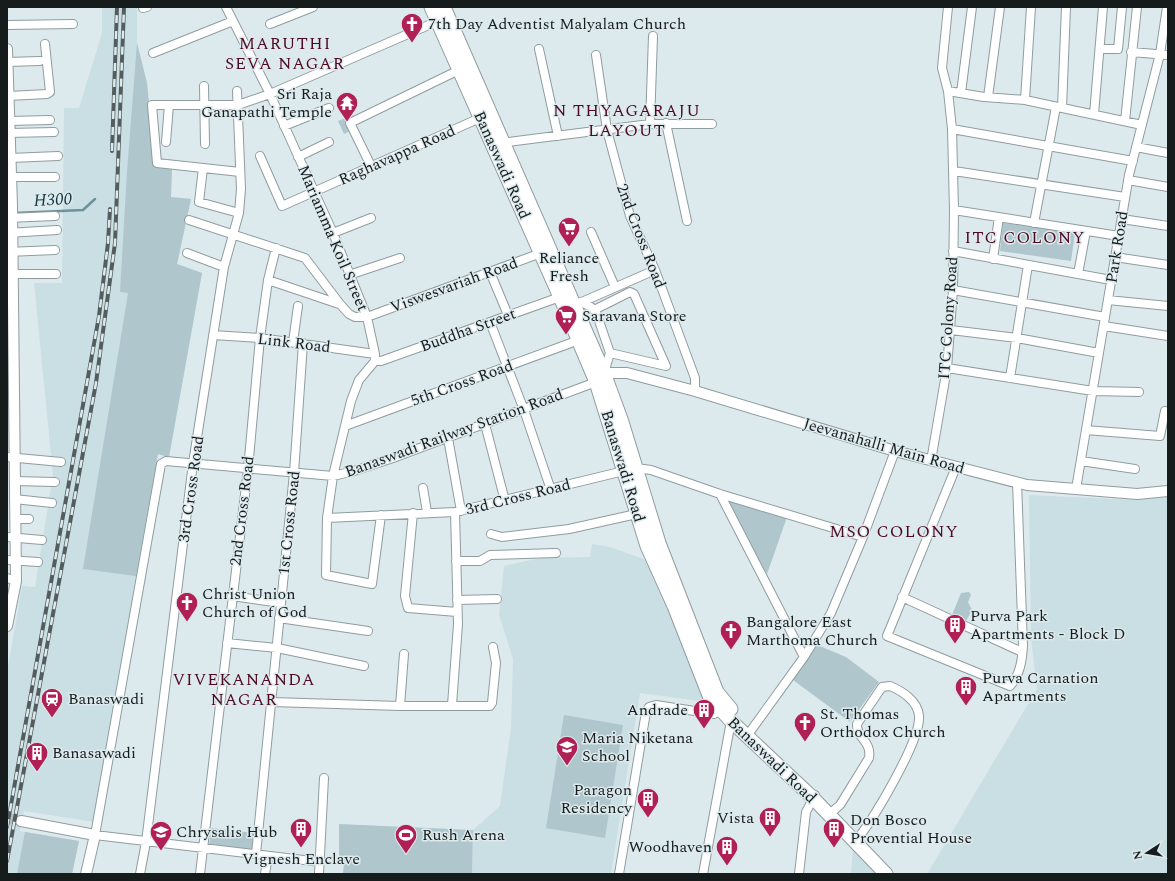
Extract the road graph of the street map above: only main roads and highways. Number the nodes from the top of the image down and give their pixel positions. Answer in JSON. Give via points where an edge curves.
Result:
{"nodes":[{"id":1,"x":432,"y":7,"type":"edge"},
{"id":2,"x":444,"y":7,"type":"edge"},
{"id":3,"x":498,"y":143,"type":"junction"},
{"id":4,"x":600,"y":378,"type":"junction"},
{"id":5,"x":814,"y":795,"type":"junction"},
{"id":6,"x":886,"y":874,"type":"edge"},
{"id":7,"x":895,"y":874,"type":"edge"}],
"edges":[{"from":1,"to":3,"type":"main road","name":"Banaswadi Road","via":[[480,118]]},
{"from":2,"to":3,"type":"main road","name":"Banaswadi Road"},
{"from":3,"to":4,"type":"main road","name":"Banaswadi Road","via":[[560,297],[579,340]]},
{"from":3,"to":4,"type":"main road","name":"Banaswadi Road","via":[[578,304]]},
{"from":4,"to":5,"type":"main road","name":"Banaswadi Road","via":[[643,512],[647,546],[710,698],[725,708]]},
{"from":5,"to":6,"type":"main road","name":"Banaswadi Road"},
{"from":5,"to":7,"type":"main road","name":"Banaswadi Road","via":[[834,810]]}]}
